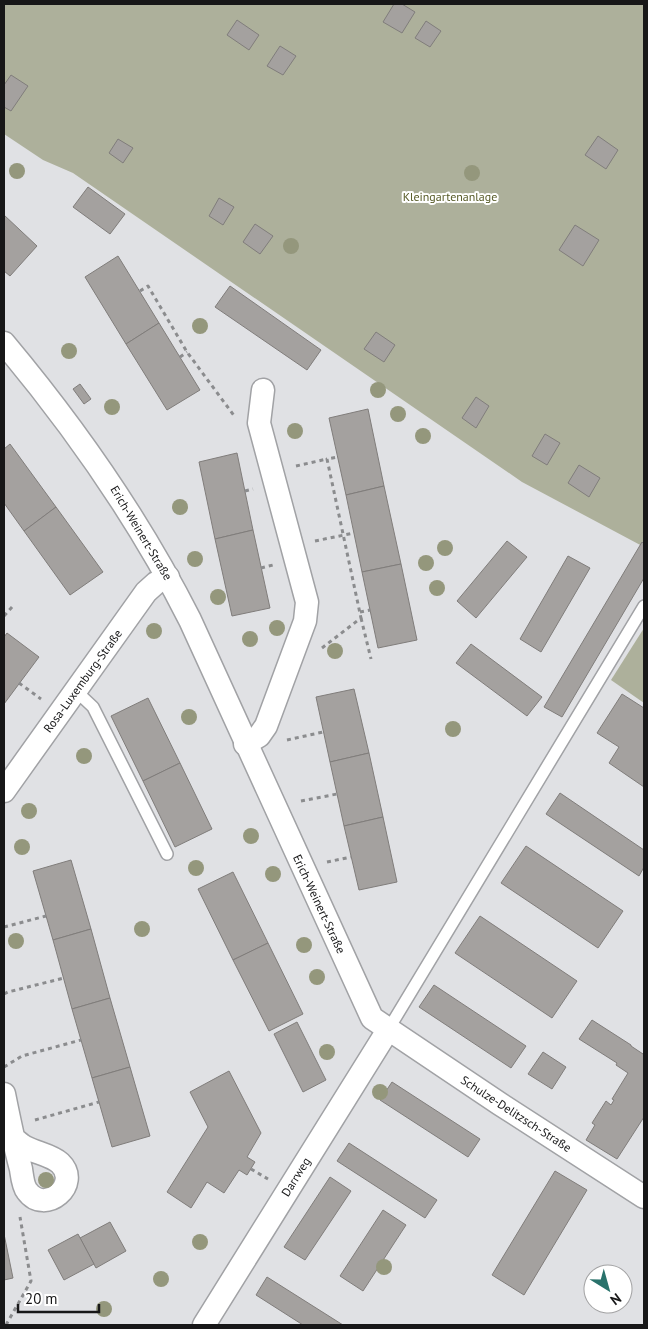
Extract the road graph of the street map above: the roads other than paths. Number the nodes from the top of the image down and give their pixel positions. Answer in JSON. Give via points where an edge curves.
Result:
{"nodes":[{"id":1,"x":4,"y":343,"type":"edge"},
{"id":2,"x":263,"y":390,"type":"dead end"},
{"id":3,"x":168,"y":577,"type":"junction"},
{"id":4,"x":644,"y":606,"type":"edge"},
{"id":5,"x":76,"y":691,"type":"junction"},
{"id":6,"x":246,"y":744,"type":"junction"},
{"id":7,"x":4,"y":791,"type":"edge"},
{"id":8,"x":167,"y":854,"type":"dead end"},
{"id":9,"x":388,"y":1030,"type":"junction"},
{"id":10,"x":4,"y":1094,"type":"edge"},
{"id":11,"x":12,"y":1133,"type":"junction"},
{"id":12,"x":644,"y":1197,"type":"edge"},
{"id":13,"x":204,"y":1325,"type":"edge"}],
"edges":[{"from":1,"to":3,"type":"street","name":"Erich-Weinert-Straße","via":[[95,460]]},
{"from":2,"to":6,"type":"street","via":[[259,423],[307,602],[305,621],[265,730]]},
{"from":3,"to":5,"type":"street","name":"Rosa-Luxemburg-Straße","via":[[146,592]]},
{"from":3,"to":6,"type":"street","name":"Erich-Weinert-Straße"},
{"from":4,"to":9,"type":"lane"},
{"from":5,"to":7,"type":"street","name":"Rosa-Luxemburg-Straße"},
{"from":5,"to":8,"type":"lane","via":[[93,707]]},
{"from":6,"to":9,"type":"street","name":"Erich-Weinert-Straße","via":[[372,1018]]},
{"from":9,"to":12,"type":"street","name":"Schulze-Delitzsch-Straße"},
{"from":9,"to":13,"type":"street","name":"Darrweg"},
{"from":10,"to":11,"type":"street"},
{"from":11,"to":11,"type":"street","via":[[26,1190],[41,1201],[58,1196],[64,1190],[66,1171],[60,1163],[25,1147]]}]}
